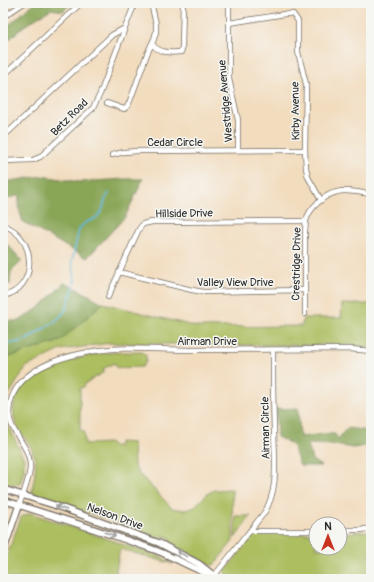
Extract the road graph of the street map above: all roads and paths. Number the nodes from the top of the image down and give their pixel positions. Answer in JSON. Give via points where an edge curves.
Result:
{"nodes":[{"id":1,"x":24,"y":3,"type":"edge"},
{"id":2,"x":80,"y":3,"type":"edge"},
{"id":3,"x":135,"y":3,"type":"edge"},
{"id":4,"x":151,"y":3,"type":"edge"},
{"id":5,"x":183,"y":3,"type":"edge"},
{"id":6,"x":229,"y":3,"type":"edge"},
{"id":7,"x":3,"y":17,"type":"edge"},
{"id":8,"x":229,"y":23,"type":"junction"},
{"id":9,"x":125,"y":28,"type":"junction"},
{"id":10,"x":152,"y":44,"type":"junction"},
{"id":11,"x":3,"y":76,"type":"edge"},
{"id":12,"x":107,"y":104,"type":"dead end"},
{"id":13,"x":3,"y":137,"type":"edge"},
{"id":14,"x":238,"y":150,"type":"junction"},
{"id":15,"x":305,"y":150,"type":"junction"},
{"id":16,"x":112,"y":155,"type":"dead end"},
{"id":17,"x":3,"y":161,"type":"edge"},
{"id":18,"x":371,"y":194,"type":"edge"},
{"id":19,"x":321,"y":200,"type":"junction"},
{"id":20,"x":306,"y":221,"type":"junction"},
{"id":21,"x":3,"y":225,"type":"edge"},
{"id":22,"x":119,"y":272,"type":"junction"},
{"id":23,"x":305,"y":290,"type":"junction"},
{"id":24,"x":3,"y":296,"type":"edge"},
{"id":25,"x":108,"y":298,"type":"dead end"},
{"id":26,"x":305,"y":314,"type":"dead end"},
{"id":27,"x":273,"y":350,"type":"junction"},
{"id":28,"x":371,"y":351,"type":"edge"},
{"id":29,"x":3,"y":489,"type":"edge"},
{"id":30,"x":23,"y":495,"type":"junction"},
{"id":31,"x":3,"y":500,"type":"edge"},
{"id":32,"x":19,"y":505,"type":"junction"},
{"id":33,"x":371,"y":528,"type":"edge"},
{"id":34,"x":308,"y":530,"type":"edge"},
{"id":35,"x":348,"y":530,"type":"edge"},
{"id":36,"x":250,"y":531,"type":"junction"},
{"id":37,"x":3,"y":552,"type":"edge"},
{"id":38,"x":216,"y":578,"type":"edge"}],
"edges":[{"from":1,"to":7,"type":"street"},
{"from":2,"to":11,"type":"street"},
{"from":3,"to":9,"type":"street","name":"Betz Road"},
{"from":4,"to":10,"type":"street","via":[[156,24]]},
{"from":5,"to":10,"type":"street","via":[[181,52],[164,52]]},
{"from":6,"to":8,"type":"street","name":"Westridge Avenue"},
{"from":8,"to":14,"type":"street","name":"Westridge Avenue","via":[[229,79],[238,120]]},
{"from":8,"to":15,"type":"street","name":"Kirby Avenue","via":[[290,13],[296,16],[298,52],[306,84]]},
{"from":9,"to":13,"type":"street","via":[[112,35]]},
{"from":9,"to":17,"type":"street","name":"Betz Road","via":[[93,108],[40,157],[33,160]]},
{"from":10,"to":12,"type":"street","via":[[127,107],[124,109]]},
{"from":14,"to":15,"type":"street","name":"Cedar Circle"},
{"from":14,"to":16,"type":"street","name":"Cedar Circle","via":[[138,151]]},
{"from":15,"to":19,"type":"street","name":"Kirby Avenue","via":[[308,177]]},
{"from":18,"to":19,"type":"street","name":"Crestridge Drive","via":[[336,192]]},
{"from":19,"to":20,"type":"street","name":"Crestridge Drive"},
{"from":20,"to":22,"type":"street","name":"Hillside Drive","via":[[143,224]]},
{"from":20,"to":23,"type":"street","name":"Crestridge Drive"},
{"from":21,"to":24,"type":"street","via":[[17,232],[27,247],[30,259],[21,285],[7,296]]},
{"from":22,"to":23,"type":"street","name":"Valley View Drive","via":[[203,292]]},
{"from":22,"to":25,"type":"street","name":"Hillside Drive"},
{"from":23,"to":26,"type":"street","name":"Crestridge Drive"},
{"from":27,"to":28,"type":"street"},
{"from":27,"to":30,"type":"street","name":"Airman Drive","via":[[104,350],[58,360],[30,374],[17,386],[9,404],[12,428],[25,449],[30,464]]},
{"from":27,"to":36,"type":"street","name":"Airman Circle","via":[[273,492],[267,509]]},
{"from":29,"to":30,"type":"street","name":"Nelson Drive"},
{"from":30,"to":32,"type":"street","name":"Airman Drive"},
{"from":38,"to":30,"type":"street","name":"Nelson Drive","one_way":true,"via":[[199,564],[159,543]]},
{"from":31,"to":32,"type":"street","name":"Nelson Drive"},
{"from":32,"to":37,"type":"street"},
{"from":32,"to":38,"type":"street","name":"Nelson Drive","one_way":true,"via":[[145,546]]},
{"from":33,"to":35,"type":"street"},
{"from":34,"to":36,"type":"street"},
{"from":36,"to":38,"type":"street"}]}
